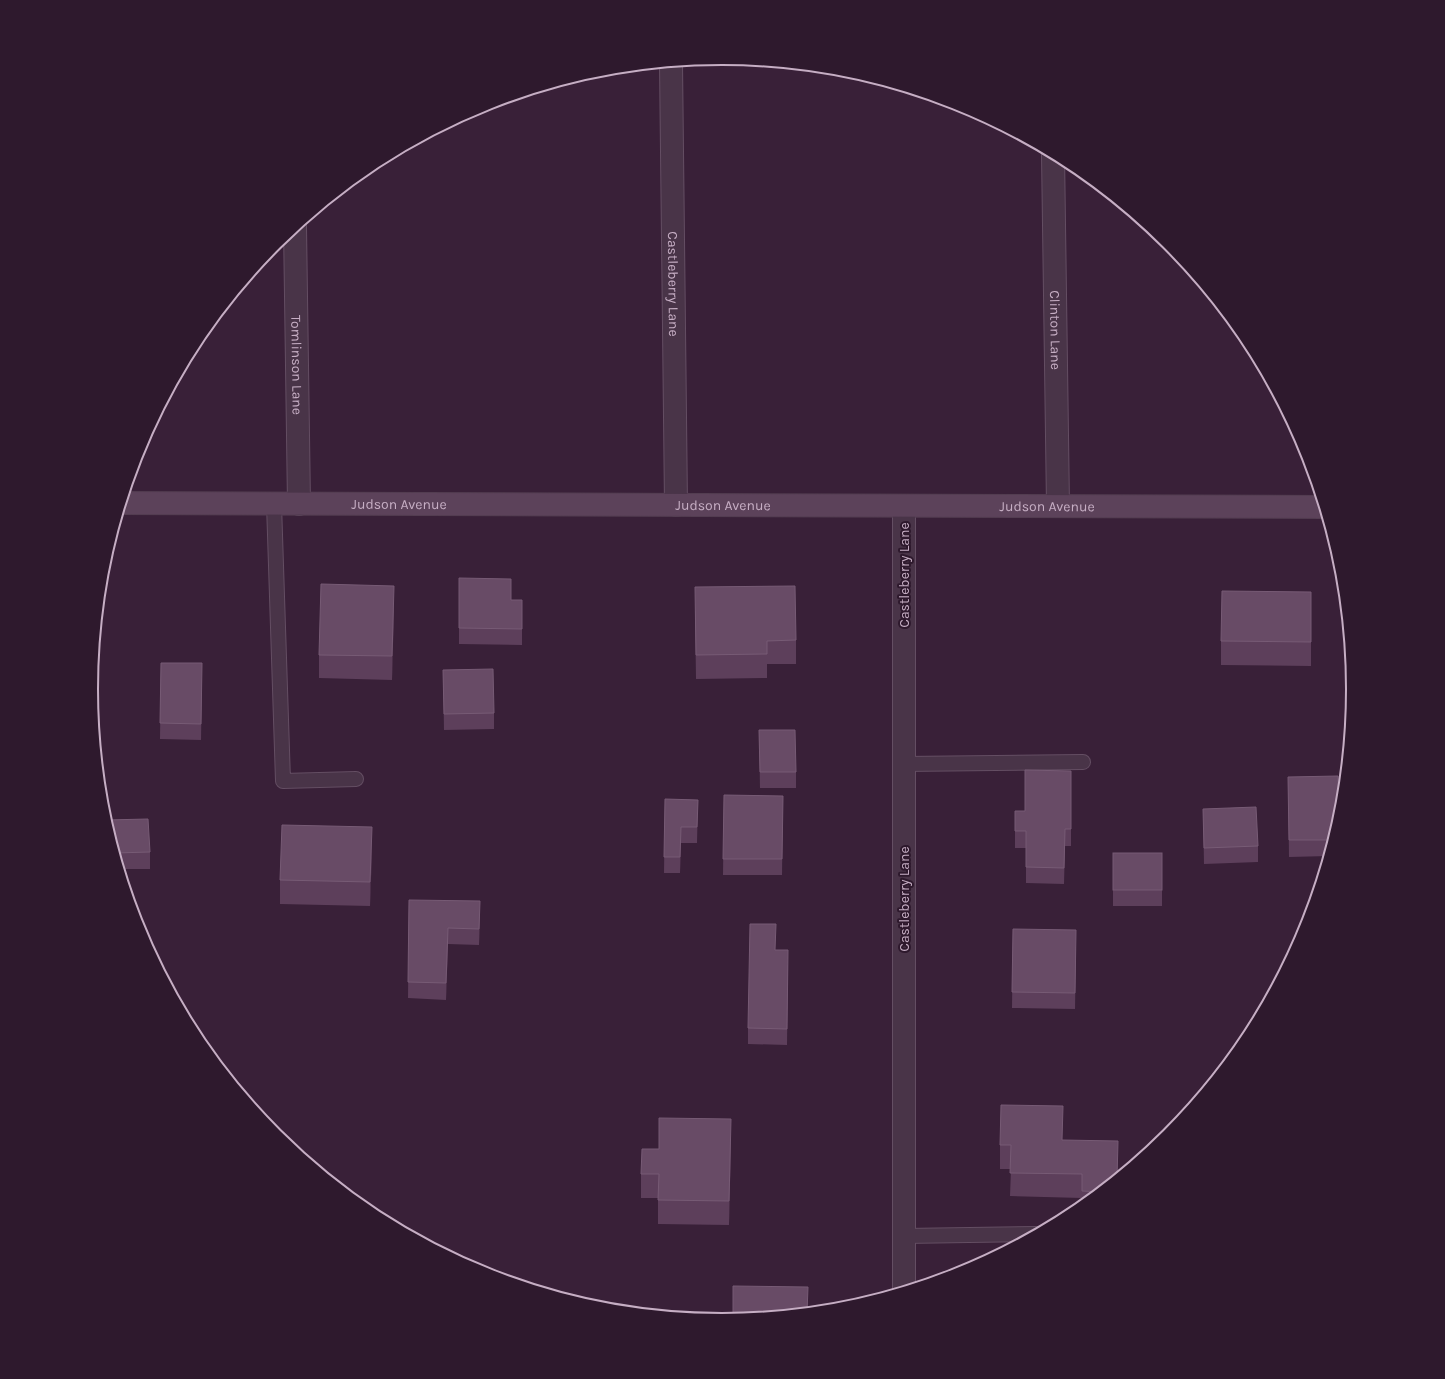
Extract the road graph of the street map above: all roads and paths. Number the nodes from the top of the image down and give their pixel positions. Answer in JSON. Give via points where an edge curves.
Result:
{"nodes":[{"id":1,"x":671,"y":67,"type":"edge"},
{"id":2,"x":1053,"y":160,"type":"edge"},
{"id":3,"x":296,"y":234,"type":"edge"},
{"id":4,"x":127,"y":503,"type":"edge"},
{"id":5,"x":274,"y":504,"type":"junction"},
{"id":6,"x":299,"y":504,"type":"junction"},
{"id":7,"x":676,"y":505,"type":"junction"},
{"id":8,"x":904,"y":506,"type":"junction"},
{"id":9,"x":1058,"y":506,"type":"junction"},
{"id":10,"x":1320,"y":508,"type":"edge"},
{"id":11,"x":1084,"y":762,"type":"dead end"},
{"id":12,"x":904,"y":764,"type":"junction"},
{"id":13,"x":356,"y":779,"type":"dead end"},
{"id":14,"x":1028,"y":1234,"type":"edge"},
{"id":15,"x":904,"y":1236,"type":"junction"},
{"id":16,"x":904,"y":1287,"type":"edge"}],
"edges":[{"from":1,"to":7,"type":"street","name":"Castleberry Lane"},
{"from":2,"to":9,"type":"street","name":"Clinton Lane"},
{"from":3,"to":6,"type":"street","name":"Tomlinson Lane"},
{"from":4,"to":5,"type":"street","name":"Judson Avenue"},
{"from":5,"to":6,"type":"street","name":"Judson Avenue"},
{"from":5,"to":13,"type":"lane","via":[[283,781]]},
{"from":6,"to":7,"type":"street","name":"Judson Avenue"},
{"from":7,"to":8,"type":"street","name":"Judson Avenue"},
{"from":8,"to":9,"type":"street","name":"Judson Avenue"},
{"from":8,"to":12,"type":"street","name":"Castleberry Lane"},
{"from":9,"to":10,"type":"street","name":"Judson Avenue"},
{"from":11,"to":12,"type":"lane"},
{"from":12,"to":15,"type":"street","name":"Castleberry Lane"},
{"from":14,"to":15,"type":"lane"},
{"from":15,"to":16,"type":"street","name":"Castleberry Lane"}]}
